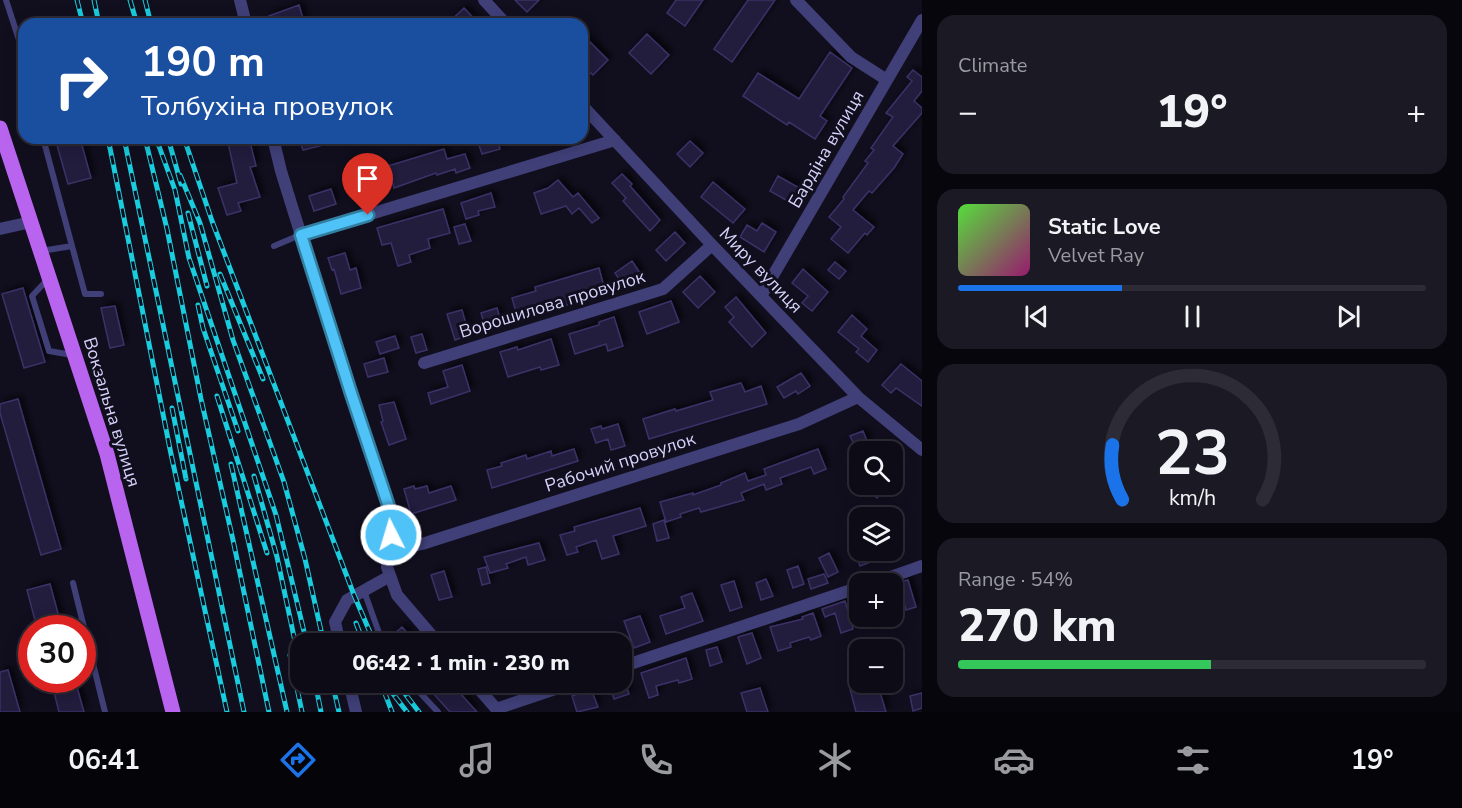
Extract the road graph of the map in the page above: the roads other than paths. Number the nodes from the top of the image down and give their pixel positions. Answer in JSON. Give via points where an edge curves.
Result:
{"nodes":[{"id":1,"x":6,"y":0,"type":"edge"},
{"id":2,"x":240,"y":0,"type":"edge"},
{"id":3,"x":484,"y":0,"type":"edge"},
{"id":4,"x":796,"y":0,"type":"edge"},
{"id":5,"x":244,"y":18,"type":"edge"},
{"id":6,"x":500,"y":18,"type":"edge"},
{"id":7,"x":922,"y":20,"type":"edge"},
{"id":8,"x":18,"y":37,"type":"edge"},
{"id":9,"x":887,"y":80,"type":"junction"},
{"id":10,"x":588,"y":111,"type":"edge"},
{"id":11,"x":2,"y":138,"type":"edge"},
{"id":12,"x":615,"y":140,"type":"junction"},
{"id":13,"x":45,"y":144,"type":"edge"},
{"id":14,"x":275,"y":144,"type":"edge"},
{"id":15,"x":31,"y":222,"type":"junction"},
{"id":16,"x":0,"y":229,"type":"edge"},
{"id":17,"x":301,"y":235,"type":"junction"},
{"id":18,"x":711,"y":245,"type":"junction"},
{"id":19,"x":72,"y":246,"type":"junction"},
{"id":20,"x":274,"y":246,"type":"dead end"},
{"id":21,"x":40,"y":251,"type":"junction"},
{"id":22,"x":49,"y":277,"type":"junction"},
{"id":23,"x":101,"y":294,"type":"dead end"},
{"id":24,"x":761,"y":297,"type":"junction"},
{"id":25,"x":75,"y":355,"type":"junction"},
{"id":26,"x":424,"y":363,"type":"dead end"},
{"id":27,"x":858,"y":397,"type":"junction"},
{"id":28,"x":922,"y":450,"type":"edge"},
{"id":29,"x":389,"y":551,"type":"junction"},
{"id":30,"x":922,"y":566,"type":"edge"},
{"id":31,"x":902,"y":573,"type":"edge"},
{"id":32,"x":390,"y":576,"type":"junction"},
{"id":33,"x":73,"y":583,"type":"dead end"},
{"id":34,"x":364,"y":590,"type":"junction"},
{"id":35,"x":849,"y":591,"type":"edge"},
{"id":36,"x":338,"y":633,"type":"edge"},
{"id":37,"x":378,"y":633,"type":"edge"},
{"id":38,"x":430,"y":633,"type":"edge"},
{"id":39,"x":632,"y":663,"type":"edge"},
{"id":40,"x":352,"y":693,"type":"edge"},
{"id":41,"x":420,"y":693,"type":"edge"},
{"id":42,"x":482,"y":693,"type":"edge"},
{"id":43,"x":546,"y":693,"type":"edge"},
{"id":44,"x":498,"y":711,"type":"edge"},
{"id":45,"x":105,"y":712,"type":"edge"},
{"id":46,"x":173,"y":712,"type":"edge"},
{"id":47,"x":356,"y":712,"type":"edge"},
{"id":48,"x":438,"y":712,"type":"edge"}],
"edges":[{"from":1,"to":8,"type":"lane"},
{"from":2,"to":5,"type":"street"},
{"from":3,"to":6,"type":"street"},
{"from":4,"to":9,"type":"street","via":[[851,57]]},
{"from":7,"to":9,"type":"street","name":"Бардіна вулиця"},
{"from":9,"to":24,"type":"street","name":"Бардіна вулиця"},
{"from":10,"to":12,"type":"street","name":"Миру вулиця"},
{"from":11,"to":15,"type":"main road","name":"Вокзальна вулиця"},
{"from":12,"to":17,"type":"street"},
{"from":12,"to":18,"type":"street","name":"Миру вулиця"},
{"from":13,"to":19,"type":"lane"},
{"from":14,"to":17,"type":"street"},
{"from":15,"to":16,"type":"street"},
{"from":15,"to":21,"type":"main road","name":"Вокзальна вулиця"},
{"from":17,"to":20,"type":"lane"},
{"from":17,"to":29,"type":"street","via":[[393,519]]},
{"from":18,"to":24,"type":"street","name":"Миру вулиця"},
{"from":18,"to":26,"type":"street","name":"Ворошилова провулок","via":[[663,289]]},
{"from":19,"to":21,"type":"lane"},
{"from":19,"to":23,"type":"lane","via":[[85,294]]},
{"from":21,"to":22,"type":"main road","name":"Вокзальна вулиця"},
{"from":22,"to":25,"type":"main road","name":"Вокзальна вулиця"},
{"from":22,"to":25,"type":"lane","via":[[32,296],[49,351]]},
{"from":24,"to":27,"type":"street","name":"Миру вулиця"},
{"from":25,"to":46,"type":"main road","name":"Вокзальна вулиця","via":[[107,454]]},
{"from":27,"to":28,"type":"street","name":"Миру вулиця"},
{"from":27,"to":29,"type":"street","name":"Рабочий провулок","via":[[787,427],[422,544]]},
{"from":29,"to":32,"type":"street"},
{"from":30,"to":31,"type":"street"},
{"from":32,"to":34,"type":"street"},
{"from":32,"to":38,"type":"street","via":[[397,595]]},
{"from":33,"to":45,"type":"lane"},
{"from":34,"to":36,"type":"street","via":[[347,600],[335,622]]},
{"from":34,"to":37,"type":"lane"},
{"from":35,"to":39,"type":"street"},
{"from":40,"to":47,"type":"street"},
{"from":41,"to":48,"type":"lane"},
{"from":42,"to":44,"type":"street"},
{"from":43,"to":44,"type":"street"}]}
